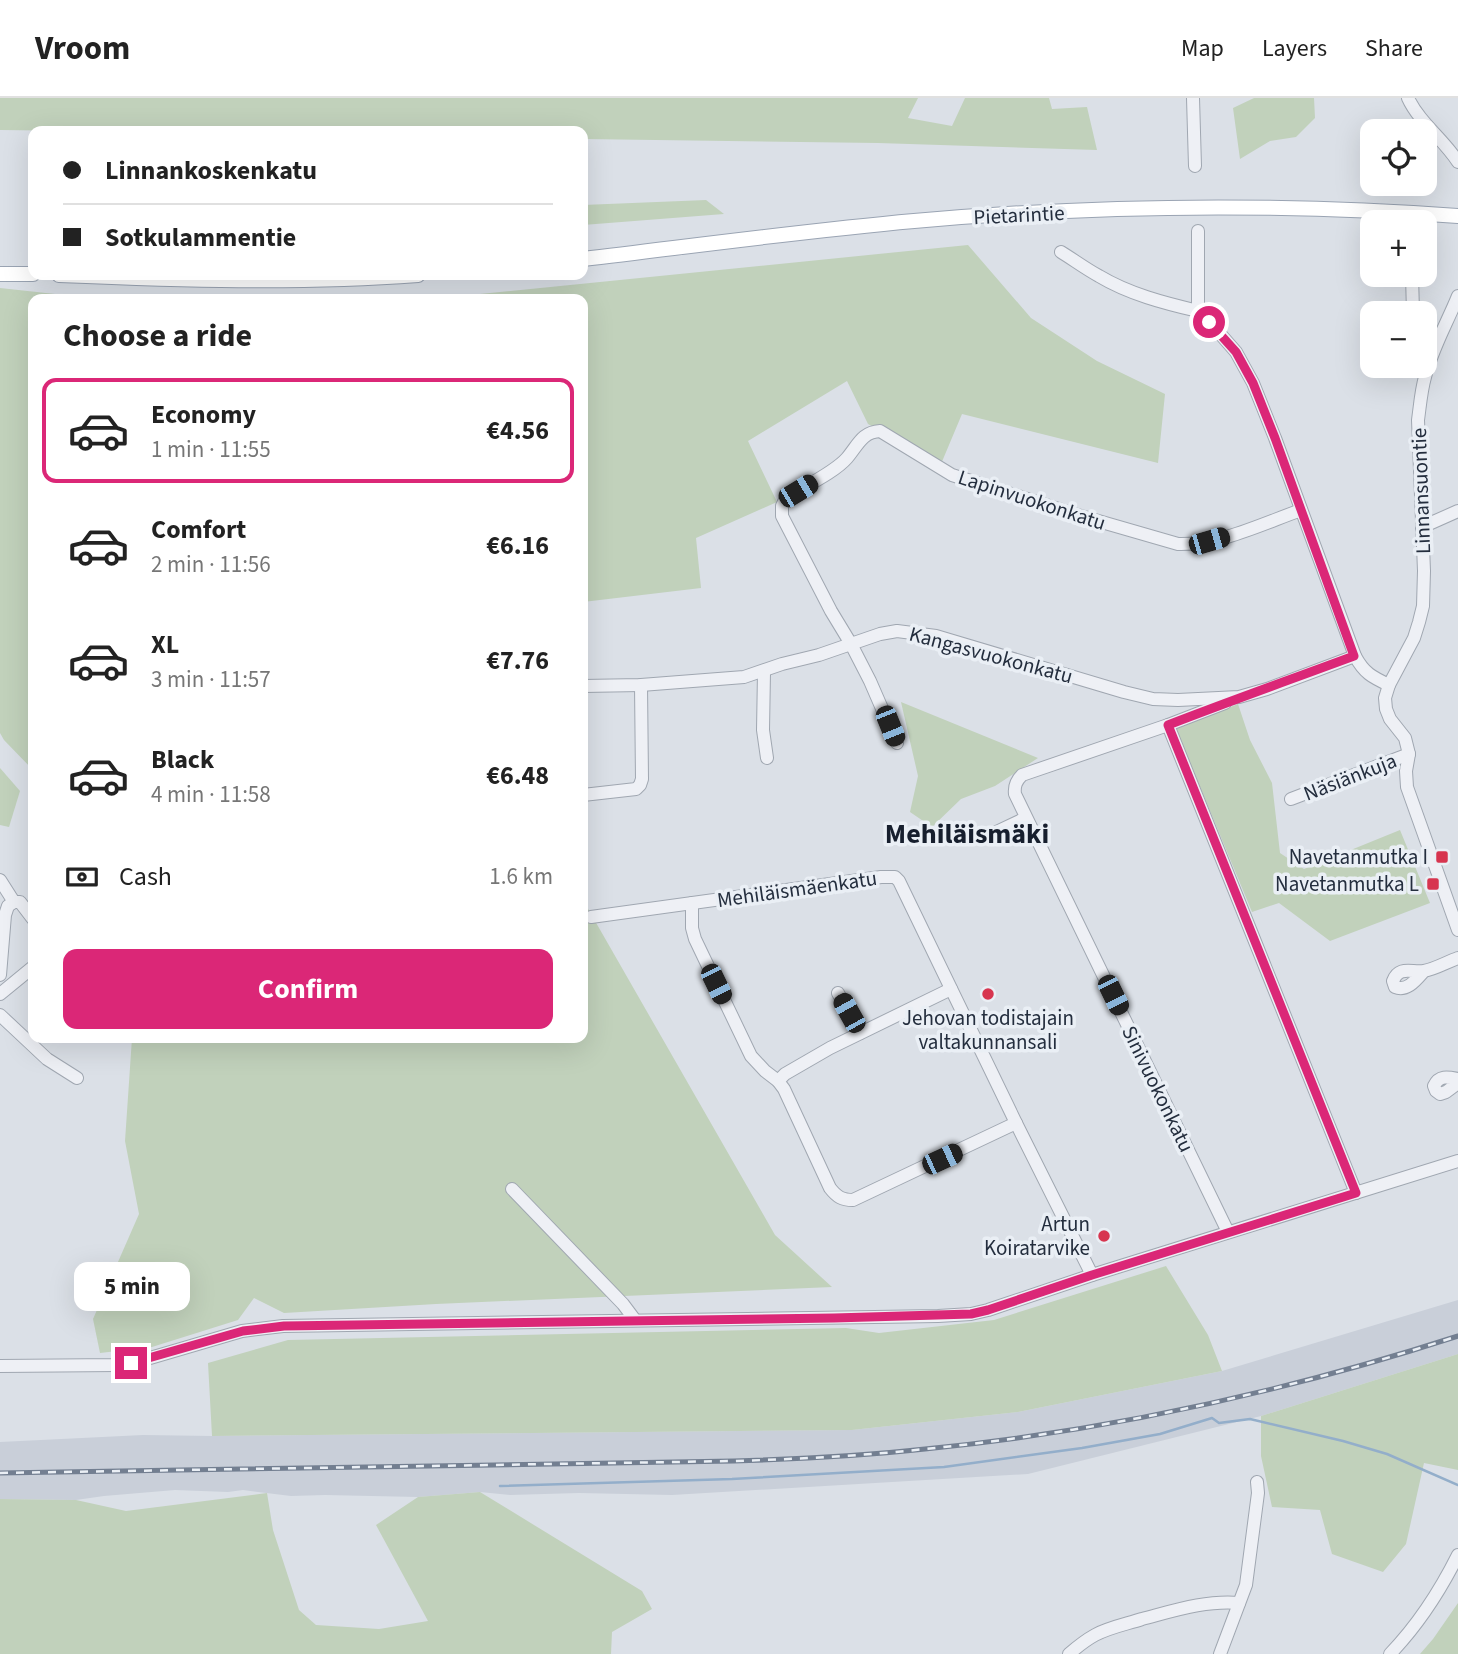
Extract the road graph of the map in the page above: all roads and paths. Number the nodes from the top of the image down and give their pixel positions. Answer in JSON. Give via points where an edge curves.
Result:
{"nodes":[{"id":1,"x":1193,"y":98,"type":"edge"},
{"id":2,"x":1408,"y":98,"type":"edge"},
{"id":3,"x":1458,"y":162,"type":"edge"},
{"id":4,"x":1195,"y":166,"type":"dead end"},
{"id":5,"x":1458,"y":216,"type":"edge"},
{"id":6,"x":1198,"y":231,"type":"dead end"},
{"id":7,"x":1062,"y":252,"type":"dead end"},
{"id":8,"x":588,"y":258,"type":"edge"},
{"id":9,"x":0,"y":274,"type":"edge"},
{"id":10,"x":28,"y":274,"type":"edge"},
{"id":11,"x":1458,"y":296,"type":"edge"},
{"id":12,"x":1198,"y":312,"type":"junction"},
{"id":13,"x":1437,"y":339,"type":"edge"},
{"id":14,"x":1424,"y":378,"type":"edge"},
{"id":15,"x":1301,"y":510,"type":"junction"},
{"id":16,"x":1458,"y":510,"type":"edge"},
{"id":17,"x":1422,"y":527,"type":"junction"},
{"id":18,"x":851,"y":644,"type":"junction"},
{"id":19,"x":1354,"y":656,"type":"junction"},
{"id":20,"x":764,"y":672,"type":"junction"},
{"id":21,"x":641,"y":685,"type":"junction"},
{"id":22,"x":1389,"y":685,"type":"junction"},
{"id":23,"x":588,"y":686,"type":"edge"},
{"id":24,"x":1239,"y":697,"type":"junction"},
{"id":25,"x":1168,"y":725,"type":"junction"},
{"id":26,"x":897,"y":743,"type":"dead end"},
{"id":27,"x":1409,"y":754,"type":"junction"},
{"id":28,"x":766,"y":758,"type":"dead end"},
{"id":29,"x":588,"y":794,"type":"edge"},
{"id":30,"x":1291,"y":799,"type":"dead end"},
{"id":31,"x":1026,"y":818,"type":"junction"},
{"id":32,"x":988,"y":836,"type":"dead end"},
{"id":33,"x":0,"y":880,"type":"edge"},
{"id":34,"x":14,"y":902,"type":"junction"},
{"id":35,"x":692,"y":903,"type":"junction"},
{"id":36,"x":28,"y":912,"type":"edge"},
{"id":37,"x":591,"y":917,"type":"dead end"},
{"id":38,"x":1458,"y":930,"type":"edge"},
{"id":39,"x":1458,"y":958,"type":"edge"},
{"id":40,"x":28,"y":971,"type":"edge"},
{"id":41,"x":1424,"y":971,"type":"dead end"},
{"id":42,"x":0,"y":975,"type":"edge"},
{"id":43,"x":951,"y":989,"type":"junction"},
{"id":44,"x":838,"y":993,"type":"dead end"},
{"id":45,"x":0,"y":994,"type":"edge"},
{"id":46,"x":0,"y":1016,"type":"edge"},
{"id":47,"x":860,"y":1033,"type":"junction"},
{"id":48,"x":28,"y":1042,"type":"edge"},
{"id":49,"x":30,"y":1043,"type":"edge"},
{"id":50,"x":77,"y":1077,"type":"dead end"},
{"id":51,"x":778,"y":1080,"type":"junction"},
{"id":52,"x":1016,"y":1124,"type":"junction"},
{"id":53,"x":1458,"y":1161,"type":"edge"},
{"id":54,"x":512,"y":1189,"type":"dead end"},
{"id":55,"x":1356,"y":1193,"type":"junction"},
{"id":56,"x":1228,"y":1232,"type":"junction"},
{"id":57,"x":1092,"y":1275,"type":"junction"},
{"id":58,"x":635,"y":1320,"type":"junction"},
{"id":59,"x":0,"y":1366,"type":"edge"},
{"id":60,"x":1257,"y":1482,"type":"dead end"},
{"id":61,"x":1458,"y":1555,"type":"edge"},
{"id":62,"x":1239,"y":1603,"type":"junction"},
{"id":63,"x":1069,"y":1654,"type":"edge"},
{"id":64,"x":1220,"y":1654,"type":"edge"},
{"id":65,"x":1390,"y":1654,"type":"edge"}],
"edges":[{"from":1,"to":4,"type":"street"},
{"from":2,"to":3,"type":"street"},
{"from":5,"to":8,"type":"main road","name":"Pietarintie","via":[[1235,207],[1090,211],[916,221]]},
{"from":6,"to":12,"type":"street"},
{"from":7,"to":12,"type":"street","via":[[1130,292]]},
{"from":9,"to":10,"type":"main road"},
{"from":11,"to":13,"type":"street","name":"Linnansuontie"},
{"from":12,"to":15,"type":"street","via":[[1245,367]]},
{"from":14,"to":17,"type":"street","name":"Linnansuontie","via":[[1418,420]]},
{"from":15,"to":18,"type":"street","name":"Lapinvuokonkatu","via":[[1209,541],[1178,544],[952,475],[894,439],[873,432],[839,465],[786,498],[782,506],[782,516]]},
{"from":15,"to":19,"type":"street"},
{"from":16,"to":17,"type":"street"},
{"from":17,"to":22,"type":"street","name":"Linnansuontie","via":[[1423,606],[1414,638]]},
{"from":18,"to":20,"type":"street","name":"Kangasvuokonkatu"},
{"from":18,"to":24,"type":"street","name":"Kangasvuokonkatu","via":[[897,631],[936,636],[1153,699]]},
{"from":18,"to":26,"type":"street"},
{"from":19,"to":22,"type":"street","via":[[1368,675]]},
{"from":19,"to":24,"type":"street","name":"Kangasvuokonkatu"},
{"from":20,"to":21,"type":"street","name":"Kangasvuokonkatu"},
{"from":20,"to":28,"type":"street"},
{"from":21,"to":23,"type":"street","name":"Kangasvuokonkatu"},
{"from":21,"to":29,"type":"street","via":[[640,785]]},
{"from":22,"to":27,"type":"street","via":[[1386,709],[1405,738]]},
{"from":24,"to":25,"type":"street"},
{"from":25,"to":31,"type":"street","name":"Sinivuokonkatu","via":[[1022,775],[1014,788]]},
{"from":25,"to":55,"type":"street"},
{"from":27,"to":30,"type":"street","name":"Näsiänkuja"},
{"from":27,"to":38,"type":"street","via":[[1407,787]]},
{"from":31,"to":32,"type":"street"},
{"from":31,"to":56,"type":"street","name":"Sinivuokonkatu"},
{"from":33,"to":34,"type":"street"},
{"from":34,"to":36,"type":"street","via":[[20,902]]},
{"from":34,"to":42,"type":"street","via":[[5,915]]},
{"from":35,"to":37,"type":"street","name":"Mehiläismäenkatu"},
{"from":35,"to":43,"type":"street","name":"Mehiläismäenkatu","via":[[895,877]]},
{"from":35,"to":51,"type":"street","via":[[695,939],[751,1056]]},
{"from":39,"to":41,"type":"street"},
{"from":40,"to":45,"type":"street"},
{"from":43,"to":47,"type":"street"},
{"from":43,"to":52,"type":"street","name":"Mehiläismäenkatu"},
{"from":44,"to":47,"type":"street"},
{"from":46,"to":48,"type":"street"},
{"from":47,"to":51,"type":"street"},
{"from":49,"to":50,"type":"street"},
{"from":51,"to":52,"type":"street","via":[[830,1188],[844,1200],[853,1200]]},
{"from":52,"to":57,"type":"street","name":"Mehiläismäenkatu"},
{"from":53,"to":55,"type":"street"},
{"from":54,"to":58,"type":"street"},
{"from":55,"to":56,"type":"street"},
{"from":56,"to":57,"type":"street"},
{"from":57,"to":58,"type":"street","via":[[988,1310],[957,1315]]},
{"from":58,"to":59,"type":"street","via":[[284,1326],[243,1331],[117,1365]]},
{"from":60,"to":62,"type":"street","via":[[1250,1563]]},
{"from":61,"to":65,"type":"street","via":[[1432,1600]]},
{"from":62,"to":63,"type":"street","via":[[1203,1605],[1120,1625],[1098,1633]]},
{"from":62,"to":64,"type":"street"}]}
